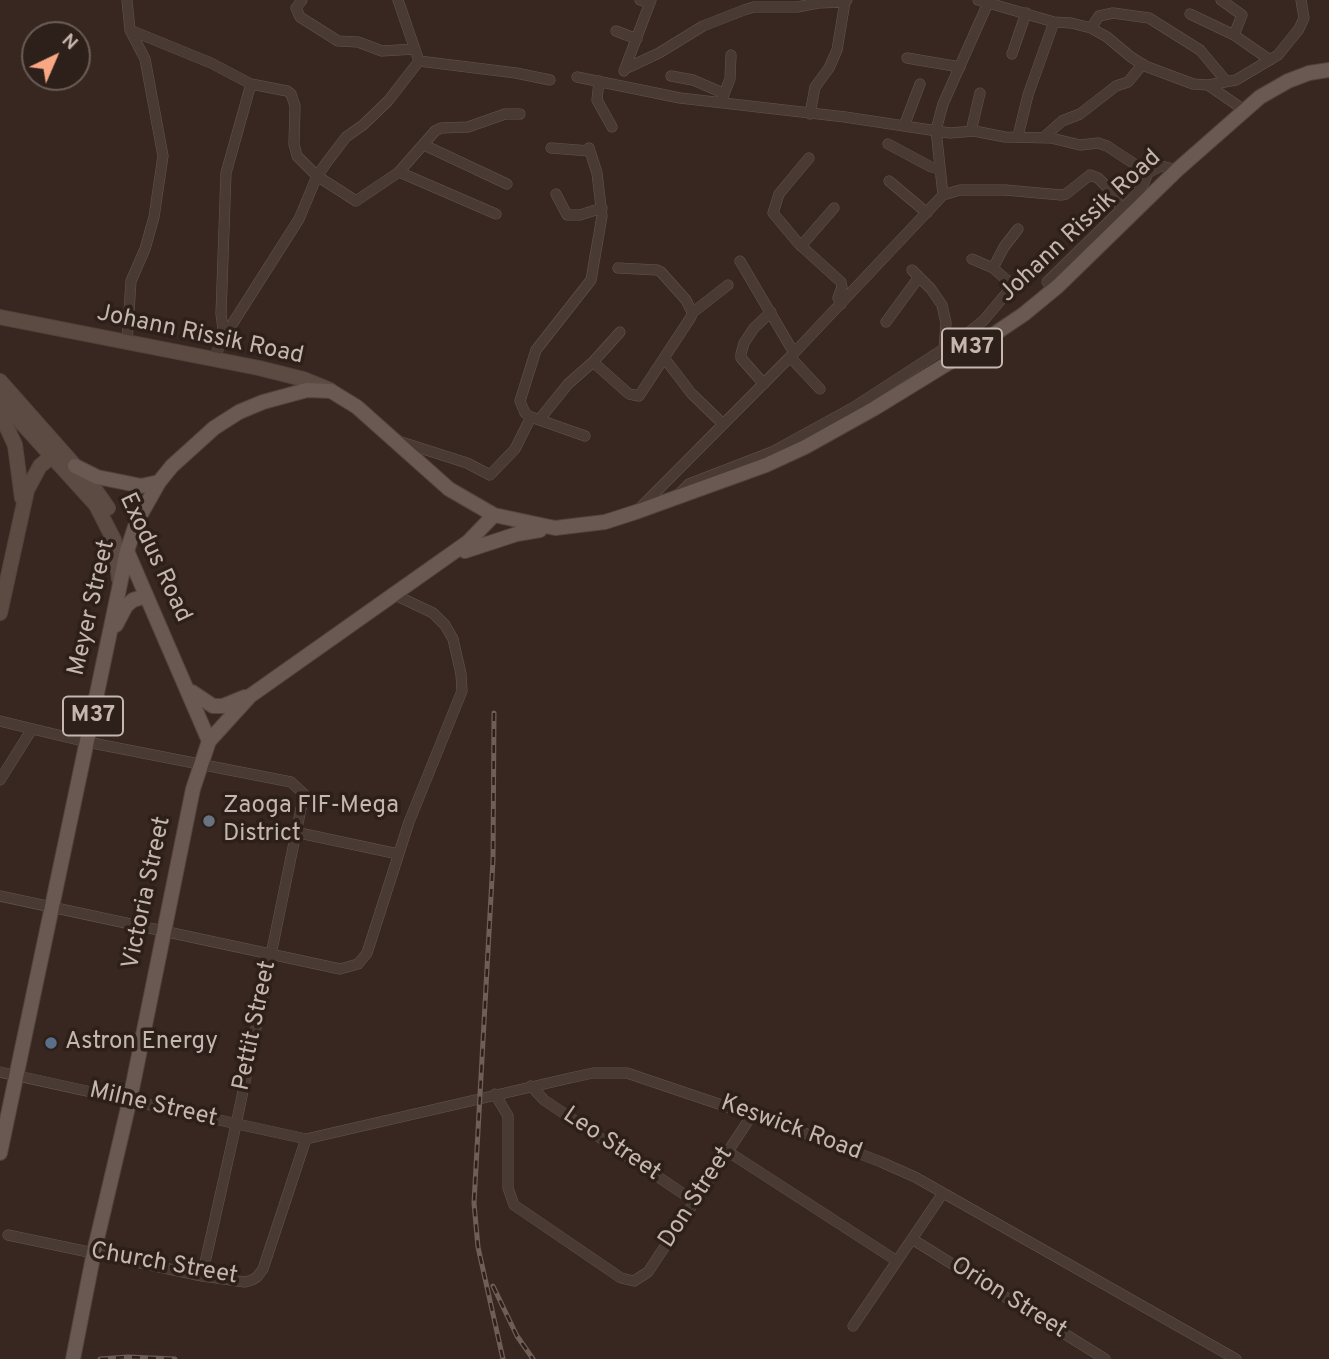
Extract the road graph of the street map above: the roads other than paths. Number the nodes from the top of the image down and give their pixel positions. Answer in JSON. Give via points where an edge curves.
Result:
{"nodes":[{"id":1,"x":127,"y":0,"type":"edge"},
{"id":2,"x":302,"y":0,"type":"edge"},
{"id":3,"x":398,"y":0,"type":"edge"},
{"id":4,"x":1221,"y":0,"type":"edge"},
{"id":5,"x":1301,"y":0,"type":"edge"},
{"id":6,"x":647,"y":1,"type":"edge"},
{"id":7,"x":846,"y":1,"type":"edge"},
{"id":8,"x":984,"y":1,"type":"edge"},
{"id":9,"x":1026,"y":13,"type":"junction"},
{"id":10,"x":1190,"y":15,"type":"dead end"},
{"id":11,"x":1054,"y":22,"type":"junction"},
{"id":12,"x":1091,"y":28,"type":"junction"},
{"id":13,"x":130,"y":30,"type":"junction"},
{"id":14,"x":616,"y":31,"type":"dead end"},
{"id":15,"x":1234,"y":35,"type":"junction"},
{"id":16,"x":637,"y":38,"type":"junction"},
{"id":17,"x":415,"y":49,"type":"junction"},
{"id":18,"x":1012,"y":54,"type":"dead end"},
{"id":19,"x":731,"y":55,"type":"dead end"},
{"id":20,"x":907,"y":58,"type":"dead end"},
{"id":21,"x":1270,"y":60,"type":"junction"},
{"id":22,"x":419,"y":61,"type":"junction"},
{"id":23,"x":1143,"y":64,"type":"junction"},
{"id":24,"x":960,"y":67,"type":"junction"},
{"id":25,"x":625,"y":69,"type":"junction"},
{"id":26,"x":1329,"y":70,"type":"edge"},
{"id":27,"x":671,"y":76,"type":"dead end"},
{"id":28,"x":577,"y":77,"type":"dead end"},
{"id":29,"x":550,"y":80,"type":"dead end"},
{"id":30,"x":599,"y":81,"type":"junction"},
{"id":31,"x":1226,"y":81,"type":"junction"},
{"id":32,"x":251,"y":83,"type":"junction"},
{"id":33,"x":618,"y":84,"type":"junction"},
{"id":34,"x":920,"y":85,"type":"dead end"},
{"id":35,"x":1208,"y":85,"type":"junction"},
{"id":36,"x":980,"y":93,"type":"dead end"},
{"id":37,"x":722,"y":98,"type":"junction"},
{"id":38,"x":1244,"y":110,"type":"junction"},
{"id":39,"x":520,"y":114,"type":"dead end"},
{"id":40,"x":810,"y":114,"type":"junction"},
{"id":41,"x":904,"y":126,"type":"junction"},
{"id":42,"x":612,"y":127,"type":"dead end"},
{"id":43,"x":936,"y":130,"type":"junction"},
{"id":44,"x":971,"y":131,"type":"junction"},
{"id":45,"x":1018,"y":136,"type":"junction"},
{"id":46,"x":1043,"y":138,"type":"junction"},
{"id":47,"x":888,"y":144,"type":"dead end"},
{"id":48,"x":424,"y":145,"type":"junction"},
{"id":49,"x":551,"y":148,"type":"dead end"},
{"id":50,"x":808,"y":158,"type":"dead end"},
{"id":51,"x":940,"y":169,"type":"junction"},
{"id":52,"x":1177,"y":170,"type":"junction"},
{"id":53,"x":399,"y":172,"type":"junction"},
{"id":54,"x":1148,"y":173,"type":"junction"},
{"id":55,"x":317,"y":176,"type":"junction"},
{"id":56,"x":889,"y":181,"type":"dead end"},
{"id":57,"x":507,"y":184,"type":"dead end"},
{"id":58,"x":556,"y":194,"type":"dead end"},
{"id":59,"x":943,"y":195,"type":"junction"},
{"id":60,"x":601,"y":208,"type":"junction"},
{"id":61,"x":834,"y":208,"type":"dead end"},
{"id":62,"x":1122,"y":209,"type":"junction"},
{"id":63,"x":927,"y":213,"type":"junction"},
{"id":64,"x":496,"y":214,"type":"dead end"},
{"id":65,"x":1018,"y":229,"type":"dead end"},
{"id":66,"x":801,"y":246,"type":"junction"},
{"id":67,"x":972,"y":259,"type":"dead end"},
{"id":68,"x":740,"y":261,"type":"dead end"},
{"id":69,"x":618,"y":268,"type":"dead end"},
{"id":70,"x":993,"y":268,"type":"junction"},
{"id":71,"x":1047,"y":282,"type":"dead end"},
{"id":72,"x":728,"y":285,"type":"dead end"},
{"id":73,"x":841,"y":304,"type":"junction"},
{"id":74,"x":771,"y":312,"type":"junction"},
{"id":75,"x":692,"y":313,"type":"junction"},
{"id":76,"x":3,"y":319,"type":"edge"},
{"id":77,"x":886,"y":322,"type":"dead end"},
{"id":78,"x":620,"y":332,"type":"dead end"},
{"id":79,"x":224,"y":337,"type":"junction"},
{"id":80,"x":127,"y":344,"type":"junction"},
{"id":81,"x":944,"y":348,"type":"junction"},
{"id":82,"x":792,"y":355,"type":"junction"},
{"id":83,"x":666,"y":359,"type":"junction"},
{"id":84,"x":213,"y":360,"type":"junction"},
{"id":85,"x":593,"y":362,"type":"junction"},
{"id":86,"x":944,"y":365,"type":"junction"},
{"id":87,"x":0,"y":381,"type":"edge"},
{"id":88,"x":764,"y":384,"type":"junction"},
{"id":89,"x":820,"y":389,"type":"dead end"},
{"id":90,"x":331,"y":391,"type":"junction"},
{"id":91,"x":0,"y":399,"type":"edge"},
{"id":92,"x":0,"y":413,"type":"edge"},
{"id":93,"x":535,"y":419,"type":"junction"},
{"id":94,"x":723,"y":424,"type":"junction"},
{"id":95,"x":586,"y":436,"type":"dead end"},
{"id":96,"x":394,"y":440,"type":"junction"},
{"id":97,"x":56,"y":452,"type":"junction"},
{"id":98,"x":75,"y":466,"type":"junction"},
{"id":99,"x":159,"y":482,"type":"junction"},
{"id":100,"x":674,"y":499,"type":"junction"},
{"id":101,"x":23,"y":506,"type":"junction"},
{"id":102,"x":480,"y":508,"type":"junction"},
{"id":103,"x":636,"y":512,"type":"junction"},
{"id":104,"x":494,"y":515,"type":"junction"},
{"id":105,"x":555,"y":528,"type":"junction"},
{"id":106,"x":127,"y":551,"type":"junction"},
{"id":107,"x":447,"y":556,"type":"junction"},
{"id":108,"x":120,"y":584,"type":"junction"},
{"id":109,"x":395,"y":595,"type":"junction"},
{"id":110,"x":146,"y":596,"type":"junction"},
{"id":111,"x":0,"y":613,"type":"edge"},
{"id":112,"x":107,"y":642,"type":"junction"},
{"id":113,"x":188,"y":689,"type":"junction"},
{"id":114,"x":250,"y":696,"type":"junction"},
{"id":115,"x":0,"y":722,"type":"edge"},
{"id":116,"x":32,"y":729,"type":"junction"},
{"id":117,"x":209,"y":741,"type":"junction"},
{"id":118,"x":87,"y":742,"type":"junction"},
{"id":119,"x":201,"y":764,"type":"junction"},
{"id":120,"x":0,"y":780,"type":"edge"},
{"id":121,"x":295,"y":832,"type":"junction"},
{"id":122,"x":398,"y":854,"type":"junction"},
{"id":123,"x":0,"y":896,"type":"edge"},
{"id":124,"x":52,"y":906,"type":"junction"},
{"id":125,"x":163,"y":930,"type":"junction"},
{"id":126,"x":271,"y":954,"type":"junction"},
{"id":127,"x":0,"y":1072,"type":"edge"},
{"id":128,"x":16,"y":1076,"type":"junction"},
{"id":129,"x":531,"y":1086,"type":"junction"},
{"id":130,"x":495,"y":1094,"type":"junction"},
{"id":131,"x":130,"y":1100,"type":"junction"},
{"id":132,"x":752,"y":1115,"type":"junction"},
{"id":133,"x":236,"y":1125,"type":"junction"},
{"id":134,"x":306,"y":1139,"type":"junction"},
{"id":135,"x":727,"y":1151,"type":"junction"},
{"id":136,"x":0,"y":1153,"type":"edge"},
{"id":137,"x":943,"y":1193,"type":"junction"},
{"id":138,"x":694,"y":1201,"type":"junction"},
{"id":139,"x":8,"y":1235,"type":"dead end"},
{"id":140,"x":912,"y":1239,"type":"junction"},
{"id":141,"x":94,"y":1252,"type":"junction"},
{"id":142,"x":897,"y":1261,"type":"junction"},
{"id":143,"x":202,"y":1276,"type":"junction"},
{"id":144,"x":853,"y":1326,"type":"dead end"},
{"id":145,"x":73,"y":1359,"type":"edge"},
{"id":146,"x":1105,"y":1359,"type":"edge"},
{"id":147,"x":1236,"y":1359,"type":"edge"}],
"edges":[{"from":1,"to":13,"type":"street"},
{"from":2,"to":17,"type":"street","via":[[296,8],[300,17],[338,41],[382,51]]},
{"from":3,"to":17,"type":"street"},
{"from":4,"to":15,"type":"street","via":[[1242,15]]},
{"from":5,"to":21,"type":"street","via":[[1304,18],[1299,29]]},
{"from":6,"to":16,"type":"street"},
{"from":7,"to":25,"type":"street","via":[[744,10],[703,26]]},
{"from":7,"to":40,"type":"street","via":[[837,50],[815,87]]},
{"from":8,"to":9,"type":"street"},
{"from":8,"to":24,"type":"street"},
{"from":9,"to":11,"type":"street"},
{"from":9,"to":18,"type":"street"},
{"from":10,"to":15,"type":"street"},
{"from":11,"to":12,"type":"street"},
{"from":11,"to":45,"type":"street"},
{"from":12,"to":23,"type":"street"},
{"from":12,"to":31,"type":"street","via":[[1100,16],[1113,13],[1149,18],[1200,50]]},
{"from":13,"to":32,"type":"street"},
{"from":13,"to":80,"type":"street","via":[[145,59],[163,156],[154,216],[131,281]]},
{"from":14,"to":16,"type":"street"},
{"from":15,"to":21,"type":"street"},
{"from":16,"to":25,"type":"street"},
{"from":17,"to":22,"type":"street"},
{"from":19,"to":37,"type":"street","via":[[730,79]]},
{"from":20,"to":24,"type":"street"},
{"from":21,"to":31,"type":"street"},
{"from":22,"to":29,"type":"street"},
{"from":22,"to":55,"type":"street","via":[[372,117],[346,137]]},
{"from":23,"to":35,"type":"street","via":[[1193,84]]},
{"from":23,"to":46,"type":"street","via":[[1128,82],[1062,121]]},
{"from":24,"to":43,"type":"street"},
{"from":25,"to":33,"type":"street"},
{"from":26,"to":38,"type":"main road","name":"Johann Rissik Road","number":"M37","via":[[1288,81]]},
{"from":27,"to":37,"type":"street","via":[[692,80]]},
{"from":28,"to":30,"type":"street"},
{"from":30,"to":33,"type":"street"},
{"from":30,"to":42,"type":"street","via":[[597,100]]},
{"from":31,"to":35,"type":"street"},
{"from":32,"to":55,"type":"street","via":[[291,94],[295,149]]},
{"from":32,"to":79,"type":"street","via":[[226,173]]},
{"from":33,"to":37,"type":"street","via":[[680,98]]},
{"from":34,"to":41,"type":"street"},
{"from":35,"to":38,"type":"street"},
{"from":36,"to":44,"type":"street"},
{"from":37,"to":40,"type":"street"},
{"from":38,"to":52,"type":"main road","name":"Johann Rissik Road","number":"M37"},
{"from":39,"to":48,"type":"street","via":[[505,114],[468,127],[440,128]]},
{"from":40,"to":41,"type":"street"},
{"from":41,"to":43,"type":"street"},
{"from":43,"to":44,"type":"street"},
{"from":43,"to":51,"type":"street"},
{"from":44,"to":45,"type":"street"},
{"from":45,"to":46,"type":"street"},
{"from":46,"to":54,"type":"street","via":[[1102,144]]},
{"from":47,"to":51,"type":"street"},
{"from":48,"to":53,"type":"street"},
{"from":48,"to":57,"type":"street"},
{"from":49,"to":60,"type":"street","via":[[590,149]]},
{"from":50,"to":66,"type":"street","via":[[779,194],[773,213]]},
{"from":51,"to":59,"type":"street"},
{"from":52,"to":54,"type":"street","via":[[1161,166]]},
{"from":52,"to":86,"type":"main road","name":"Johann Rissik Road","number":"M37","via":[[1058,286],[1024,314]]},
{"from":53,"to":55,"type":"street","via":[[356,201]]},
{"from":53,"to":64,"type":"street"},
{"from":54,"to":62,"type":"street"},
{"from":55,"to":79,"type":"street","via":[[299,219]]},
{"from":56,"to":63,"type":"street"},
{"from":58,"to":60,"type":"street","via":[[567,215]]},
{"from":59,"to":62,"type":"street","via":[[960,190],[1005,190],[1061,195],[1090,175],[1108,188]]},
{"from":59,"to":63,"type":"street"},
{"from":60,"to":93,"type":"street","via":[[591,280],[532,357],[520,401],[525,413]]},
{"from":61,"to":66,"type":"street"},
{"from":62,"to":71,"type":"street"},
{"from":63,"to":73,"type":"street"},
{"from":65,"to":70,"type":"street"},
{"from":66,"to":73,"type":"street","via":[[841,282]]},
{"from":67,"to":70,"type":"street"},
{"from":68,"to":74,"type":"street"},
{"from":69,"to":75,"type":"street","via":[[661,272]]},
{"from":70,"to":81,"type":"street","via":[[1010,283],[1010,289],[984,320]]},
{"from":72,"to":75,"type":"street"},
{"from":73,"to":82,"type":"street"},
{"from":74,"to":82,"type":"street"},
{"from":74,"to":88,"type":"street","via":[[754,328],[741,354]]},
{"from":75,"to":83,"type":"street"},
{"from":76,"to":80,"type":"street","name":"Johann Rissik Road"},
{"from":77,"to":81,"type":"street","via":[[915,274],[945,312]]},
{"from":78,"to":85,"type":"street"},
{"from":79,"to":84,"type":"street"},
{"from":80,"to":84,"type":"street","name":"Johann Rissik Road"},
{"from":81,"to":86,"type":"street"},
{"from":81,"to":100,"type":"street","via":[[855,407],[772,452],[689,484]]},
{"from":82,"to":88,"type":"street"},
{"from":82,"to":89,"type":"street"},
{"from":83,"to":85,"type":"street","via":[[639,396],[629,394]]},
{"from":83,"to":94,"type":"street","via":[[691,393]]},
{"from":84,"to":90,"type":"street","name":"Johann Rissik Road","via":[[303,379]]},
{"from":85,"to":93,"type":"street"},
{"from":86,"to":100,"type":"main road","name":"Johann Rissik Road","number":"M37","via":[[806,447]]},
{"from":87,"to":97,"type":"street","name":"Exodus Road"},
{"from":88,"to":94,"type":"street"},
{"from":90,"to":96,"type":"main road","name":"Johann Rissik Road","number":"M37"},
{"from":90,"to":99,"type":"main road","name":"Meyer Street","number":"M37","via":[[307,390],[239,412],[192,446]]},
{"from":91,"to":97,"type":"street","name":"Exodus Road"},
{"from":92,"to":101,"type":"street","via":[[15,445]]},
{"from":93,"to":95,"type":"street"},
{"from":93,"to":96,"type":"street","via":[[491,475]]},
{"from":94,"to":103,"type":"street"},
{"from":96,"to":102,"type":"main road","name":"Johann Rissik Road","number":"M37","via":[[449,489]]},
{"from":97,"to":98,"type":"street","name":"Exodus Road"},
{"from":97,"to":101,"type":"street","via":[[32,477]]},
{"from":97,"to":108,"type":"street","name":"Exodus Road","via":[[111,531]]},
{"from":98,"to":99,"type":"main road","via":[[127,484]]},
{"from":98,"to":106,"type":"street","name":"Exodus Road","via":[[105,503]]},
{"from":99,"to":106,"type":"main road","name":"Meyer Street","number":"M37","via":[[137,521]]},
{"from":100,"to":103,"type":"main road","name":"Johann Rissik Road","number":"M37"},
{"from":101,"to":111,"type":"street"},
{"from":102,"to":104,"type":"main road","name":"Johann Rissik Road","number":"M37"},
{"from":102,"to":107,"type":"main road","name":"Victoria Street"},
{"from":103,"to":105,"type":"main road","name":"Johann Rissik Road","number":"M37","via":[[605,522]]},
{"from":104,"to":105,"type":"main road","name":"Johann Rissik Road","number":"M37"},
{"from":104,"to":107,"type":"main road","name":"Victoria Street"},
{"from":105,"to":107,"type":"main road","via":[[517,534]]},
{"from":106,"to":108,"type":"main road","name":"Meyer Street","number":"M37"},
{"from":106,"to":110,"type":"main road","name":"Exodus Road"},
{"from":107,"to":109,"type":"main road","name":"Victoria Street"},
{"from":108,"to":112,"type":"main road","name":"Meyer Street","number":"M37"},
{"from":109,"to":114,"type":"main road","name":"Victoria Street"},
{"from":109,"to":122,"type":"street","via":[[433,613],[445,625],[453,639],[462,691]]},
{"from":110,"to":112,"type":"main road","via":[[126,607]]},
{"from":110,"to":113,"type":"main road","name":"Exodus Road"},
{"from":112,"to":118,"type":"main road","name":"Meyer Street","number":"M37"},
{"from":113,"to":114,"type":"main road","via":[[213,706]]},
{"from":113,"to":117,"type":"main road","name":"Exodus Road"},
{"from":114,"to":117,"type":"main road","name":"Victoria Street"},
{"from":115,"to":116,"type":"street"},
{"from":116,"to":118,"type":"street"},
{"from":116,"to":120,"type":"street"},
{"from":117,"to":119,"type":"main road","name":"Victoria Street"},
{"from":118,"to":119,"type":"street"},
{"from":118,"to":124,"type":"main road","name":"Meyer Street","number":"M37"},
{"from":119,"to":121,"type":"street","name":"Pettit Street","via":[[291,782],[304,794]]},
{"from":119,"to":125,"type":"main road","name":"Victoria Street"},
{"from":121,"to":122,"type":"street"},
{"from":121,"to":126,"type":"street","name":"Pettit Street"},
{"from":122,"to":126,"type":"street","via":[[367,953],[358,964],[340,969]]},
{"from":123,"to":124,"type":"street"},
{"from":124,"to":125,"type":"street"},
{"from":124,"to":128,"type":"main road","name":"Meyer Street","number":"M37"},
{"from":125,"to":126,"type":"street"},
{"from":125,"to":131,"type":"main road","name":"Victoria Street"},
{"from":126,"to":133,"type":"street","name":"Pettit Street"},
{"from":127,"to":128,"type":"street","name":"Milne Street"},
{"from":128,"to":131,"type":"street","name":"Milne Street"},
{"from":128,"to":136,"type":"main road","name":"Meyer Street","number":"M37"},
{"from":129,"to":130,"type":"street","name":"Keswick Road"},
{"from":129,"to":132,"type":"street","name":"Keswick Road","via":[[593,1073],[627,1073]]},
{"from":129,"to":138,"type":"street","name":"Leo Street","via":[[544,1100]]},
{"from":130,"to":134,"type":"street","name":"Keswick Road"},
{"from":130,"to":138,"type":"street","name":"Don Street","via":[[508,1115],[512,1201],[621,1278],[634,1281],[648,1272]]},
{"from":131,"to":133,"type":"street","name":"Milne Street"},
{"from":131,"to":141,"type":"main road","name":"Victoria Street"},
{"from":132,"to":135,"type":"street","name":"Don Street"},
{"from":132,"to":137,"type":"street","name":"Keswick Road","via":[[881,1161]]},
{"from":133,"to":134,"type":"street","name":"Milne Street"},
{"from":133,"to":143,"type":"street","name":"Pettit Street"},
{"from":134,"to":143,"type":"street","name":"Church Street","via":[[257,1277],[245,1282]]},
{"from":135,"to":138,"type":"street","name":"Don Street"},
{"from":135,"to":142,"type":"street"},
{"from":137,"to":140,"type":"street"},
{"from":137,"to":147,"type":"street","name":"Keswick Road"},
{"from":139,"to":141,"type":"street","name":"Church Street"},
{"from":140,"to":142,"type":"street"},
{"from":140,"to":146,"type":"street","name":"Orion Street"},
{"from":141,"to":143,"type":"street","name":"Church Street"},
{"from":141,"to":145,"type":"main road","name":"Victoria Street"},
{"from":142,"to":144,"type":"street"}]}
